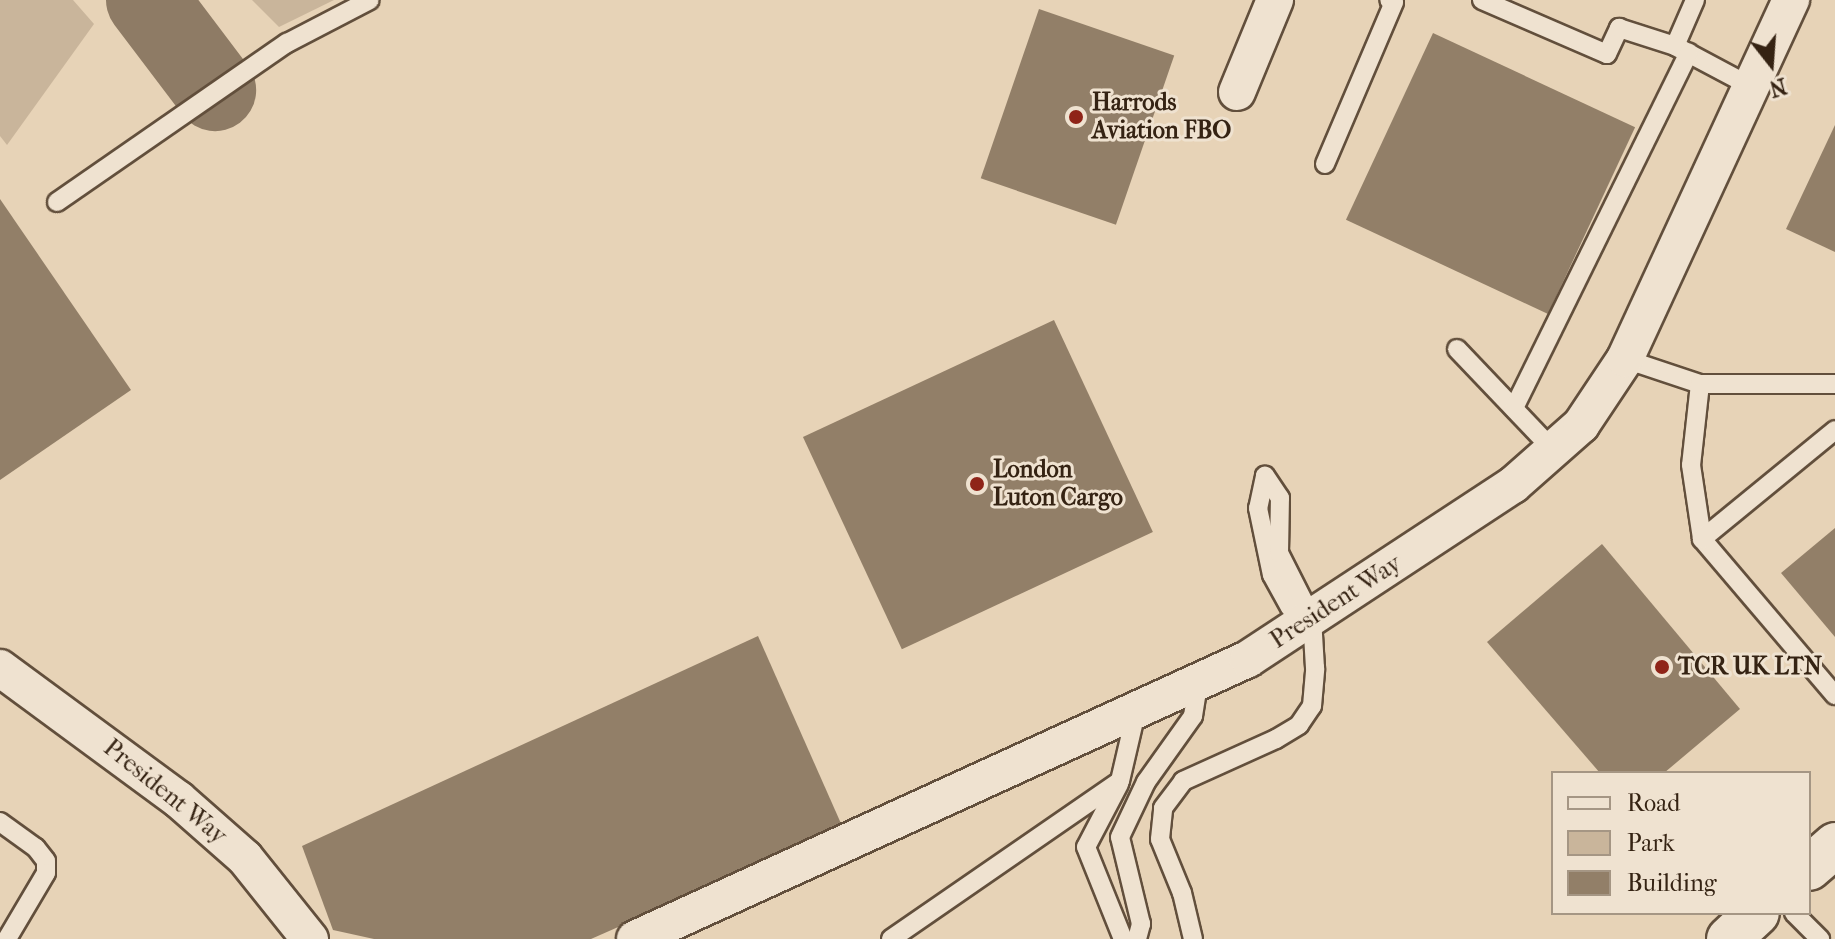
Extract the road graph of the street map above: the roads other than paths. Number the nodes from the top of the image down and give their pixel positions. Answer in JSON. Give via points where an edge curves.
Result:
{"nodes":[{"id":1,"x":370,"y":0,"type":"edge"},
{"id":2,"x":1275,"y":0,"type":"edge"},
{"id":3,"x":1389,"y":0,"type":"edge"},
{"id":4,"x":1482,"y":0,"type":"edge"},
{"id":5,"x":1695,"y":0,"type":"edge"},
{"id":6,"x":1791,"y":0,"type":"edge"},
{"id":7,"x":1682,"y":50,"type":"junction"},
{"id":8,"x":1752,"y":87,"type":"junction"},
{"id":9,"x":1237,"y":92,"type":"dead end"},
{"id":10,"x":1325,"y":164,"type":"dead end"},
{"id":11,"x":57,"y":202,"type":"dead end"},
{"id":12,"x":1457,"y":349,"type":"dead end"},
{"id":13,"x":1625,"y":359,"type":"junction"},
{"id":14,"x":1700,"y":384,"type":"junction"},
{"id":15,"x":1835,"y":384,"type":"edge"},
{"id":16,"x":1514,"y":408,"type":"junction"},
{"id":17,"x":1835,"y":430,"type":"edge"},
{"id":18,"x":1554,"y":451,"type":"junction"},
{"id":19,"x":1702,"y":539,"type":"junction"},
{"id":20,"x":1312,"y":618,"type":"junction"},
{"id":21,"x":0,"y":668,"type":"edge"},
{"id":22,"x":1198,"y":684,"type":"junction"},
{"id":23,"x":1835,"y":695,"type":"edge"},
{"id":24,"x":1136,"y":712,"type":"junction"},
{"id":25,"x":1120,"y":781,"type":"junction"},
{"id":26,"x":0,"y":822,"type":"edge"},
{"id":27,"x":1755,"y":915,"type":"edge"},
{"id":28,"x":1796,"y":915,"type":"edge"},
{"id":29,"x":7,"y":939,"type":"edge"},
{"id":30,"x":310,"y":939,"type":"edge"},
{"id":31,"x":635,"y":939,"type":"edge"},
{"id":32,"x":891,"y":939,"type":"edge"},
{"id":33,"x":1123,"y":939,"type":"edge"},
{"id":34,"x":1137,"y":939,"type":"edge"},
{"id":35,"x":1193,"y":939,"type":"edge"},
{"id":36,"x":1729,"y":939,"type":"edge"},
{"id":37,"x":1820,"y":939,"type":"edge"}],
"edges":[{"from":1,"to":11,"type":"lane","via":[[275,51]]},
{"from":2,"to":9,"type":"street"},
{"from":3,"to":10,"type":"lane","via":[[1394,2]]},
{"from":4,"to":7,"type":"lane","via":[[1607,54],[1619,28]]},
{"from":5,"to":7,"type":"lane"},
{"from":6,"to":8,"type":"street","name":"President Way"},
{"from":7,"to":8,"type":"lane"},
{"from":7,"to":16,"type":"lane"},
{"from":8,"to":13,"type":"street","name":"President Way"},
{"from":12,"to":16,"type":"lane"},
{"from":13,"to":14,"type":"lane"},
{"from":13,"to":18,"type":"street","name":"President Way","via":[[1581,425]]},
{"from":14,"to":15,"type":"lane"},
{"from":14,"to":19,"type":"lane","via":[[1691,465]]},
{"from":16,"to":18,"type":"lane"},
{"from":17,"to":19,"type":"lane"},
{"from":18,"to":20,"type":"street","name":"President Way","via":[[1513,485]]},
{"from":19,"to":23,"type":"lane"},
{"from":20,"to":20,"type":"lane","via":[[1290,607],[1272,575],[1258,508],[1265,476],[1280,498],[1279,553]]},
{"from":20,"to":22,"type":"street","name":"President Way"},
{"from":20,"to":35,"type":"lane","via":[[1312,706],[1299,725],[1183,781],[1163,808],[1160,839]]},
{"from":21,"to":30,"type":"street","name":"President Way","via":[[189,809],[245,858]]},
{"from":22,"to":24,"type":"street","name":"President Way"},
{"from":22,"to":34,"type":"lane","via":[[1193,716],[1146,782],[1120,837],[1141,924]]},
{"from":24,"to":25,"type":"lane"},
{"from":24,"to":31,"type":"street","name":"President Way"},
{"from":25,"to":32,"type":"lane"},
{"from":25,"to":33,"type":"lane","via":[[1086,847]]},
{"from":26,"to":29,"type":"lane","via":[[46,861],[46,873]]},
{"from":27,"to":36,"type":"street"},
{"from":28,"to":37,"type":"lane"}]}
